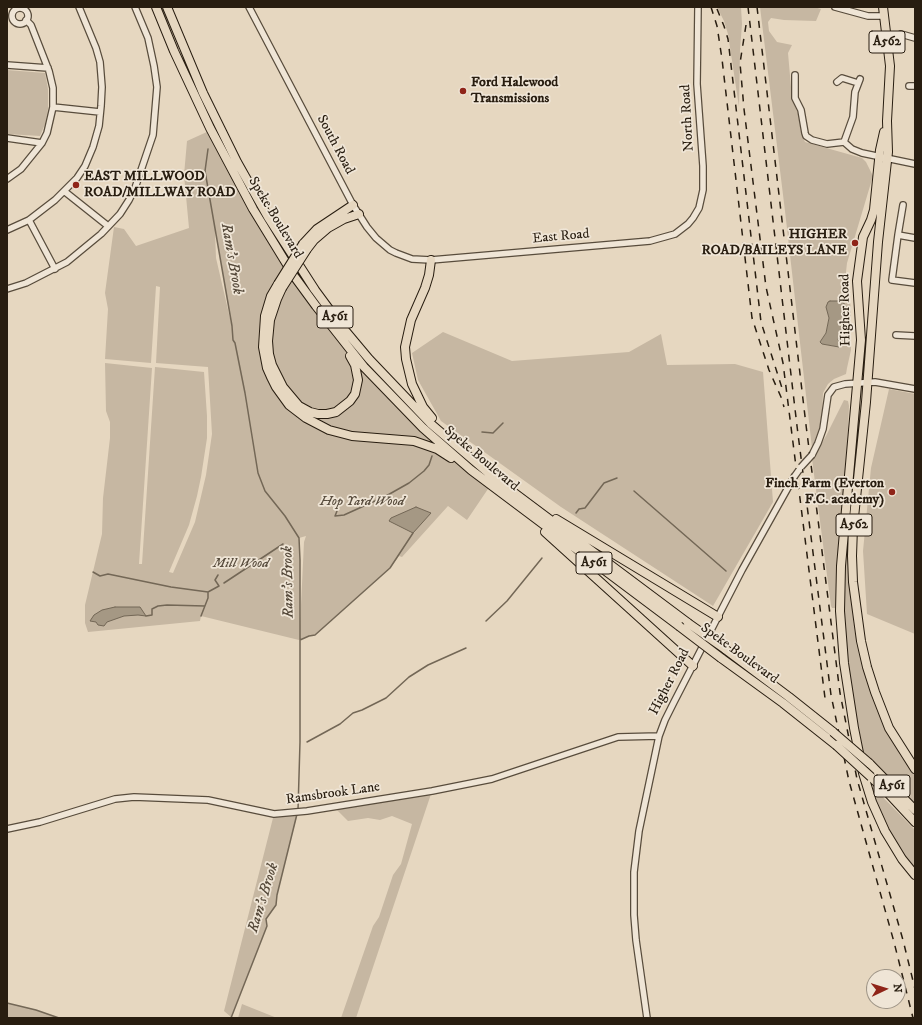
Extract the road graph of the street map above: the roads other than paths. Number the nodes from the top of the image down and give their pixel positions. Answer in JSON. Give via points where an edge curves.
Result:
{"nodes":[{"id":1,"x":79,"y":7,"type":"edge"},
{"id":2,"x":135,"y":7,"type":"edge"},
{"id":3,"x":156,"y":7,"type":"edge"},
{"id":4,"x":167,"y":7,"type":"edge"},
{"id":5,"x":250,"y":7,"type":"edge"},
{"id":6,"x":698,"y":7,"type":"edge"},
{"id":7,"x":835,"y":7,"type":"edge"},
{"id":8,"x":883,"y":7,"type":"edge"},
{"id":9,"x":884,"y":16,"type":"junction"},
{"id":10,"x":26,"y":20,"type":"dead end"},
{"id":11,"x":901,"y":34,"type":"dead end"},
{"id":12,"x":915,"y":38,"type":"edge"},
{"id":13,"x":7,"y":65,"type":"edge"},
{"id":14,"x":48,"y":68,"type":"junction"},
{"id":15,"x":795,"y":75,"type":"dead end"},
{"id":16,"x":837,"y":82,"type":"dead end"},
{"id":17,"x":53,"y":107,"type":"junction"},
{"id":18,"x":100,"y":112,"type":"junction"},
{"id":19,"x":7,"y":138,"type":"edge"},
{"id":20,"x":844,"y":142,"type":"junction"},
{"id":21,"x":42,"y":143,"type":"junction"},
{"id":22,"x":883,"y":157,"type":"junction"},
{"id":23,"x":915,"y":164,"type":"edge"},
{"id":24,"x":7,"y":179,"type":"edge"},
{"id":25,"x":64,"y":191,"type":"junction"},
{"id":26,"x":353,"y":205,"type":"junction"},
{"id":27,"x":904,"y":205,"type":"dead end"},
{"id":28,"x":358,"y":214,"type":"junction"},
{"id":29,"x":29,"y":220,"type":"junction"},
{"id":30,"x":688,"y":224,"type":"joint"},
{"id":31,"x":108,"y":226,"type":"junction"},
{"id":32,"x":7,"y":230,"type":"edge"},
{"id":33,"x":898,"y":234,"type":"junction"},
{"id":34,"x":915,"y":238,"type":"edge"},
{"id":35,"x":305,"y":247,"type":"junction"},
{"id":36,"x":431,"y":260,"type":"junction"},
{"id":37,"x":55,"y":269,"type":"junction"},
{"id":38,"x":294,"y":276,"type":"junction"},
{"id":39,"x":915,"y":283,"type":"edge"},
{"id":40,"x":280,"y":286,"type":"junction"},
{"id":41,"x":7,"y":289,"type":"edge"},
{"id":42,"x":896,"y":335,"type":"dead end"},
{"id":43,"x":915,"y":336,"type":"edge"},
{"id":44,"x":868,"y":382,"type":"junction"},
{"id":45,"x":857,"y":383,"type":"junction"},
{"id":46,"x":915,"y":389,"type":"edge"},
{"id":47,"x":470,"y":470,"type":"junction"},
{"id":48,"x":493,"y":477,"type":"junction"},
{"id":49,"x":521,"y":498,"type":"junction"},
{"id":50,"x":509,"y":500,"type":"junction"},
{"id":51,"x":718,"y":617,"type":"junction"},
{"id":52,"x":693,"y":666,"type":"junction"},
{"id":53,"x":659,"y":736,"type":"junction"},
{"id":54,"x":915,"y":769,"type":"edge"},
{"id":55,"x":915,"y":810,"type":"edge"},
{"id":56,"x":915,"y":822,"type":"edge"},
{"id":57,"x":7,"y":829,"type":"edge"},
{"id":58,"x":915,"y":875,"type":"edge"},
{"id":59,"x":647,"y":1018,"type":"edge"}],
"edges":[{"from":1,"to":18,"type":"street","via":[[100,62]]},
{"from":2,"to":31,"type":"street","via":[[148,38],[157,87],[153,135],[135,188],[120,214]]},
{"from":3,"to":38,"type":"highway","name":"Speke Boulevard","number":"A561","via":[[219,145],[253,209]]},
{"from":4,"to":48,"type":"highway","name":"Speke Boulevard","number":"A561","via":[[203,93],[237,162],[268,217],[315,290],[352,338],[400,392],[437,429]]},
{"from":5,"to":26,"type":"street","name":"South Road"},
{"from":6,"to":30,"type":"street","name":"North Road","via":[[698,84],[703,186],[699,208]]},
{"from":7,"to":9,"type":"street","via":[[868,16]]},
{"from":8,"to":9,"type":"highway","name":"Higher Road","number":"A562"},
{"from":9,"to":22,"type":"highway","name":"Higher Road","number":"A562","via":[[890,66]]},
{"from":10,"to":14,"type":"street","via":[[31,25]]},
{"from":11,"to":12,"type":"street"},
{"from":13,"to":14,"type":"street"},
{"from":14,"to":17,"type":"street","via":[[53,88]]},
{"from":15,"to":20,"type":"street","via":[[795,98],[801,110],[806,136],[827,144]]},
{"from":16,"to":20,"type":"street","via":[[842,78],[859,81]]},
{"from":17,"to":18,"type":"street"},
{"from":17,"to":21,"type":"street","via":[[47,134]]},
{"from":18,"to":25,"type":"street","via":[[99,126],[85,166]]},
{"from":19,"to":21,"type":"street"},
{"from":20,"to":22,"type":"street","via":[[852,149]]},
{"from":21,"to":24,"type":"street","via":[[21,168]]},
{"from":22,"to":23,"type":"street"},
{"from":22,"to":44,"type":"highway","name":"Higher Road","number":"A562"},
{"from":22,"to":45,"type":"highway","name":"Higher Road","number":"A562","via":[[874,210],[863,237],[857,281],[861,340]]},
{"from":25,"to":29,"type":"street"},
{"from":25,"to":31,"type":"street"},
{"from":26,"to":28,"type":"street","name":"South Road"},
{"from":26,"to":35,"type":"highway","via":[[317,229]]},
{"from":27,"to":33,"type":"street"},
{"from":28,"to":35,"type":"highway","via":[[328,228]]},
{"from":28,"to":36,"type":"street","name":"South Road","via":[[376,238],[390,250],[407,258]]},
{"from":29,"to":32,"type":"street"},
{"from":29,"to":37,"type":"street"},
{"from":30,"to":36,"type":"street","name":"East Road","via":[[674,234],[650,241]]},
{"from":31,"to":37,"type":"street","via":[[67,262]]},
{"from":33,"to":34,"type":"street"},
{"from":33,"to":39,"type":"street","via":[[892,280]]},
{"from":35,"to":40,"type":"highway","bridge":true},
{"from":36,"to":48,"type":"highway","via":[[425,288],[407,333],[405,346],[409,373],[417,395],[430,416]]},
{"from":37,"to":41,"type":"street"},
{"from":38,"to":40,"type":"highway","via":[[358,372],[355,394],[336,412],[318,414],[300,406],[277,376],[269,354],[269,330]]},
{"from":38,"to":47,"type":"highway","name":"Speke Boulevard","number":"A561","via":[[364,367],[423,428]]},
{"from":40,"to":47,"type":"highway","via":[[271,296],[265,316],[263,347],[271,377],[290,405],[306,418],[329,430],[352,436],[421,443],[437,449]]},
{"from":42,"to":43,"type":"street"},
{"from":44,"to":45,"type":"street","name":"Higher Road"},
{"from":44,"to":46,"type":"street"},
{"from":44,"to":54,"type":"highway","name":"Higher Road","number":"A562","via":[[853,527],[853,582],[861,640],[875,692],[889,728]]},
{"from":45,"to":51,"type":"street","name":"Higher Road","bridge":true,"via":[[834,387],[829,392],[818,443],[794,477]]},
{"from":45,"to":58,"type":"highway","name":"Higher Road","number":"A562","via":[[841,566],[840,611],[844,663],[854,728],[868,789],[885,831]]},
{"from":47,"to":50,"type":"highway","name":"Speke Boulevard","number":"A561"},
{"from":48,"to":49,"type":"highway","name":"Speke Boulevard","number":"A561"},
{"from":49,"to":51,"type":"highway"},
{"from":49,"to":55,"type":"highway","name":"Speke Boulevard","number":"A561","bridge":true,"via":[[789,697],[868,763]]},
{"from":50,"to":52,"type":"highway"},
{"from":50,"to":56,"type":"highway","name":"Speke Boulevard","number":"A561","bridge":true,"via":[[836,745]]},
{"from":51,"to":52,"type":"street","name":"Higher Road"},
{"from":52,"to":53,"type":"street","name":"Higher Road"},
{"from":53,"to":57,"type":"street","name":"Ramsbrook Lane","via":[[618,737],[492,779],[307,811],[274,814],[208,800],[134,797],[116,799],[40,822]]},
{"from":53,"to":59,"type":"street","name":"Higher Road","via":[[639,831],[634,872],[636,940]]}]}
